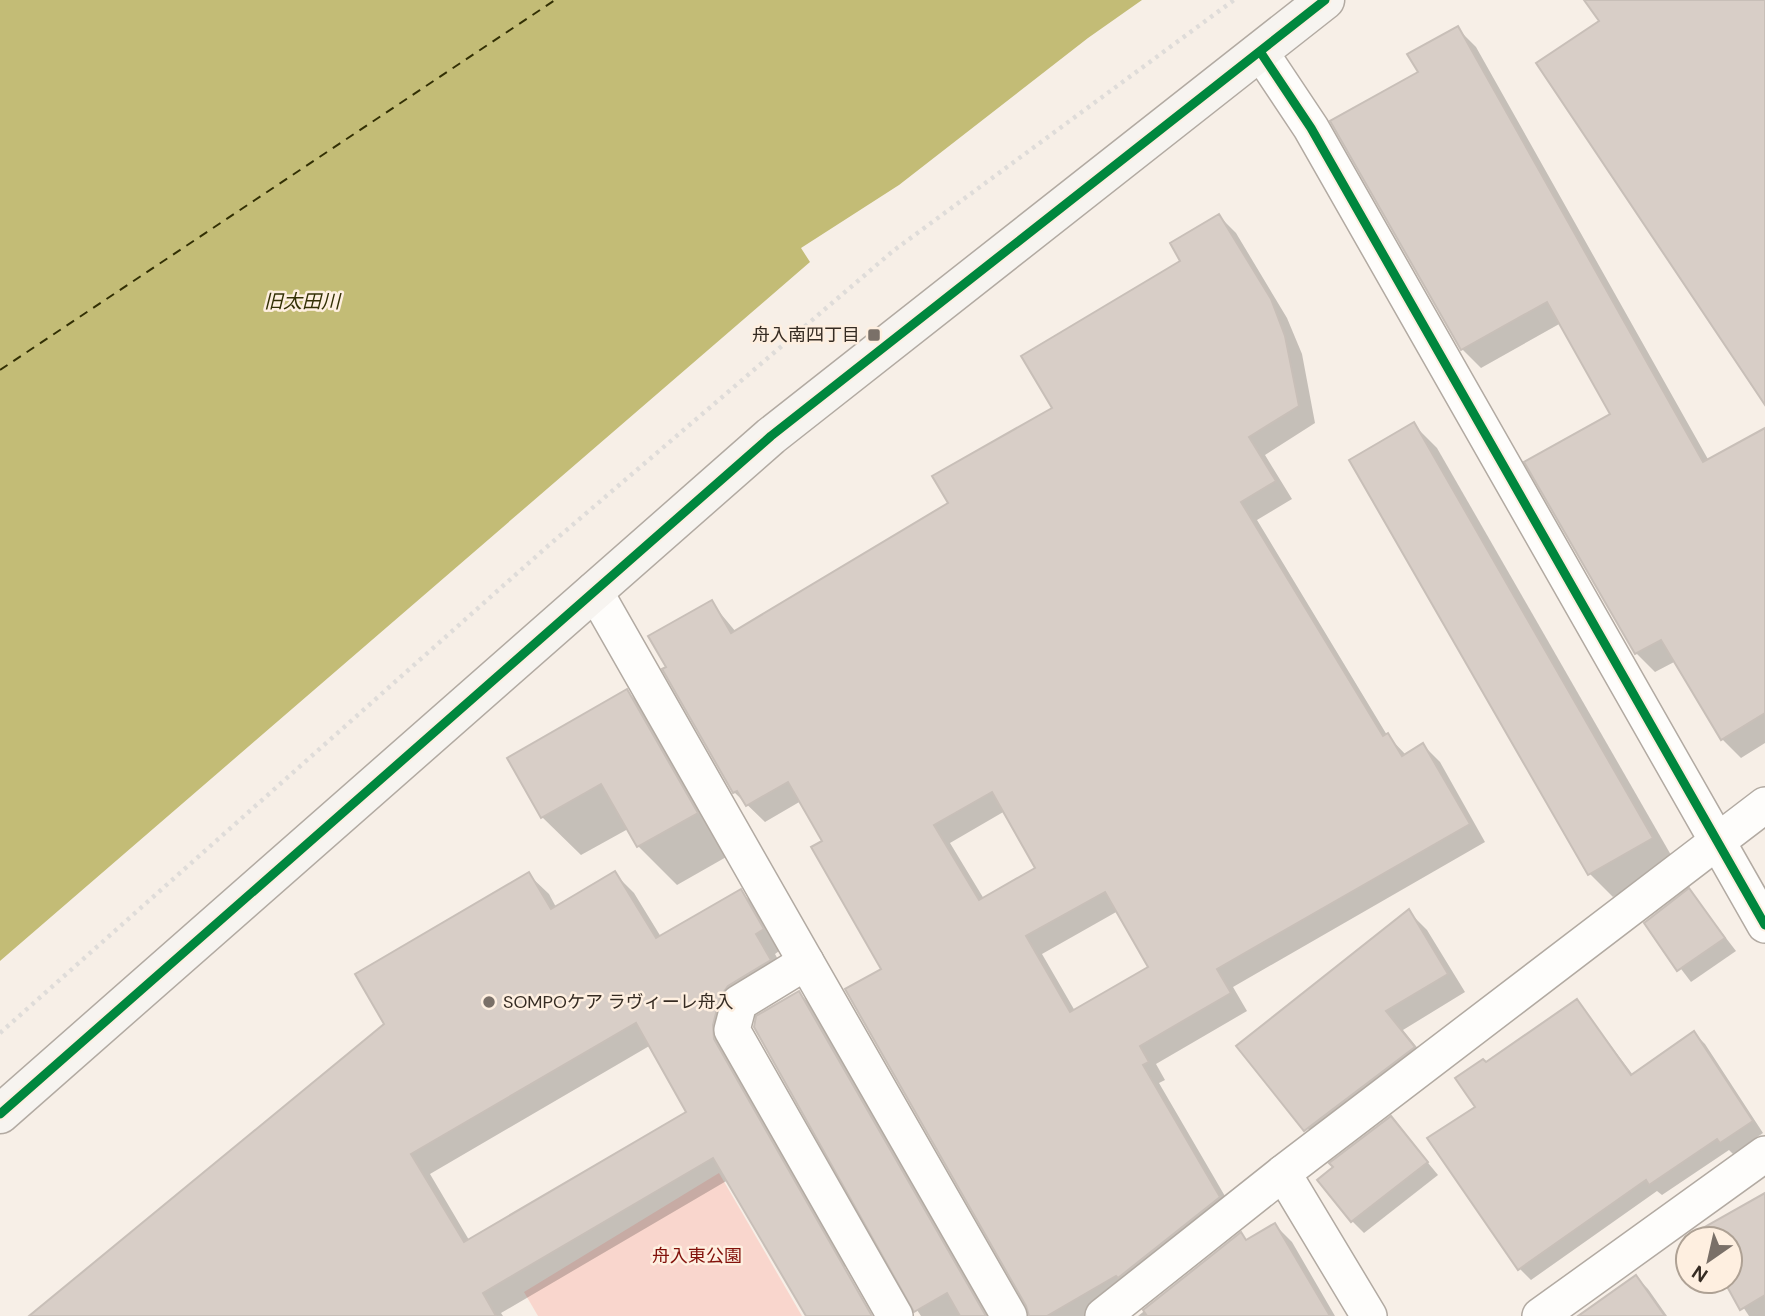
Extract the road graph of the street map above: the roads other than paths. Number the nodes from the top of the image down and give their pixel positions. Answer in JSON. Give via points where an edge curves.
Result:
{"nodes":[{"id":1,"x":1325,"y":0,"type":"edge"},
{"id":2,"x":1261,"y":53,"type":"junction"},
{"id":3,"x":594,"y":590,"type":"junction"},
{"id":4,"x":1765,"y":805,"type":"edge"},
{"id":5,"x":1717,"y":841,"type":"junction"},
{"id":6,"x":1765,"y":925,"type":"edge"},
{"id":7,"x":806,"y":962,"type":"junction"},
{"id":8,"x":0,"y":1114,"type":"edge"},
{"id":9,"x":1765,"y":1154,"type":"edge"},
{"id":10,"x":1283,"y":1173,"type":"junction"},
{"id":11,"x":895,"y":1316,"type":"edge"},
{"id":12,"x":1009,"y":1316,"type":"edge"},
{"id":13,"x":1103,"y":1316,"type":"edge"},
{"id":14,"x":1369,"y":1316,"type":"edge"},
{"id":15,"x":1540,"y":1316,"type":"edge"}],
"edges":[{"from":1,"to":2,"type":"street"},
{"from":2,"to":3,"type":"street","via":[[771,436]]},
{"from":2,"to":5,"type":"street","via":[[1311,128]]},
{"from":3,"to":7,"type":"street"},
{"from":3,"to":8,"type":"street"},
{"from":4,"to":5,"type":"street"},
{"from":5,"to":6,"type":"street"},
{"from":5,"to":10,"type":"street"},
{"from":7,"to":11,"type":"street","via":[[738,1003],[732,1030]]},
{"from":7,"to":12,"type":"street"},
{"from":9,"to":15,"type":"street"},
{"from":10,"to":13,"type":"street"},
{"from":10,"to":14,"type":"street"}]}
